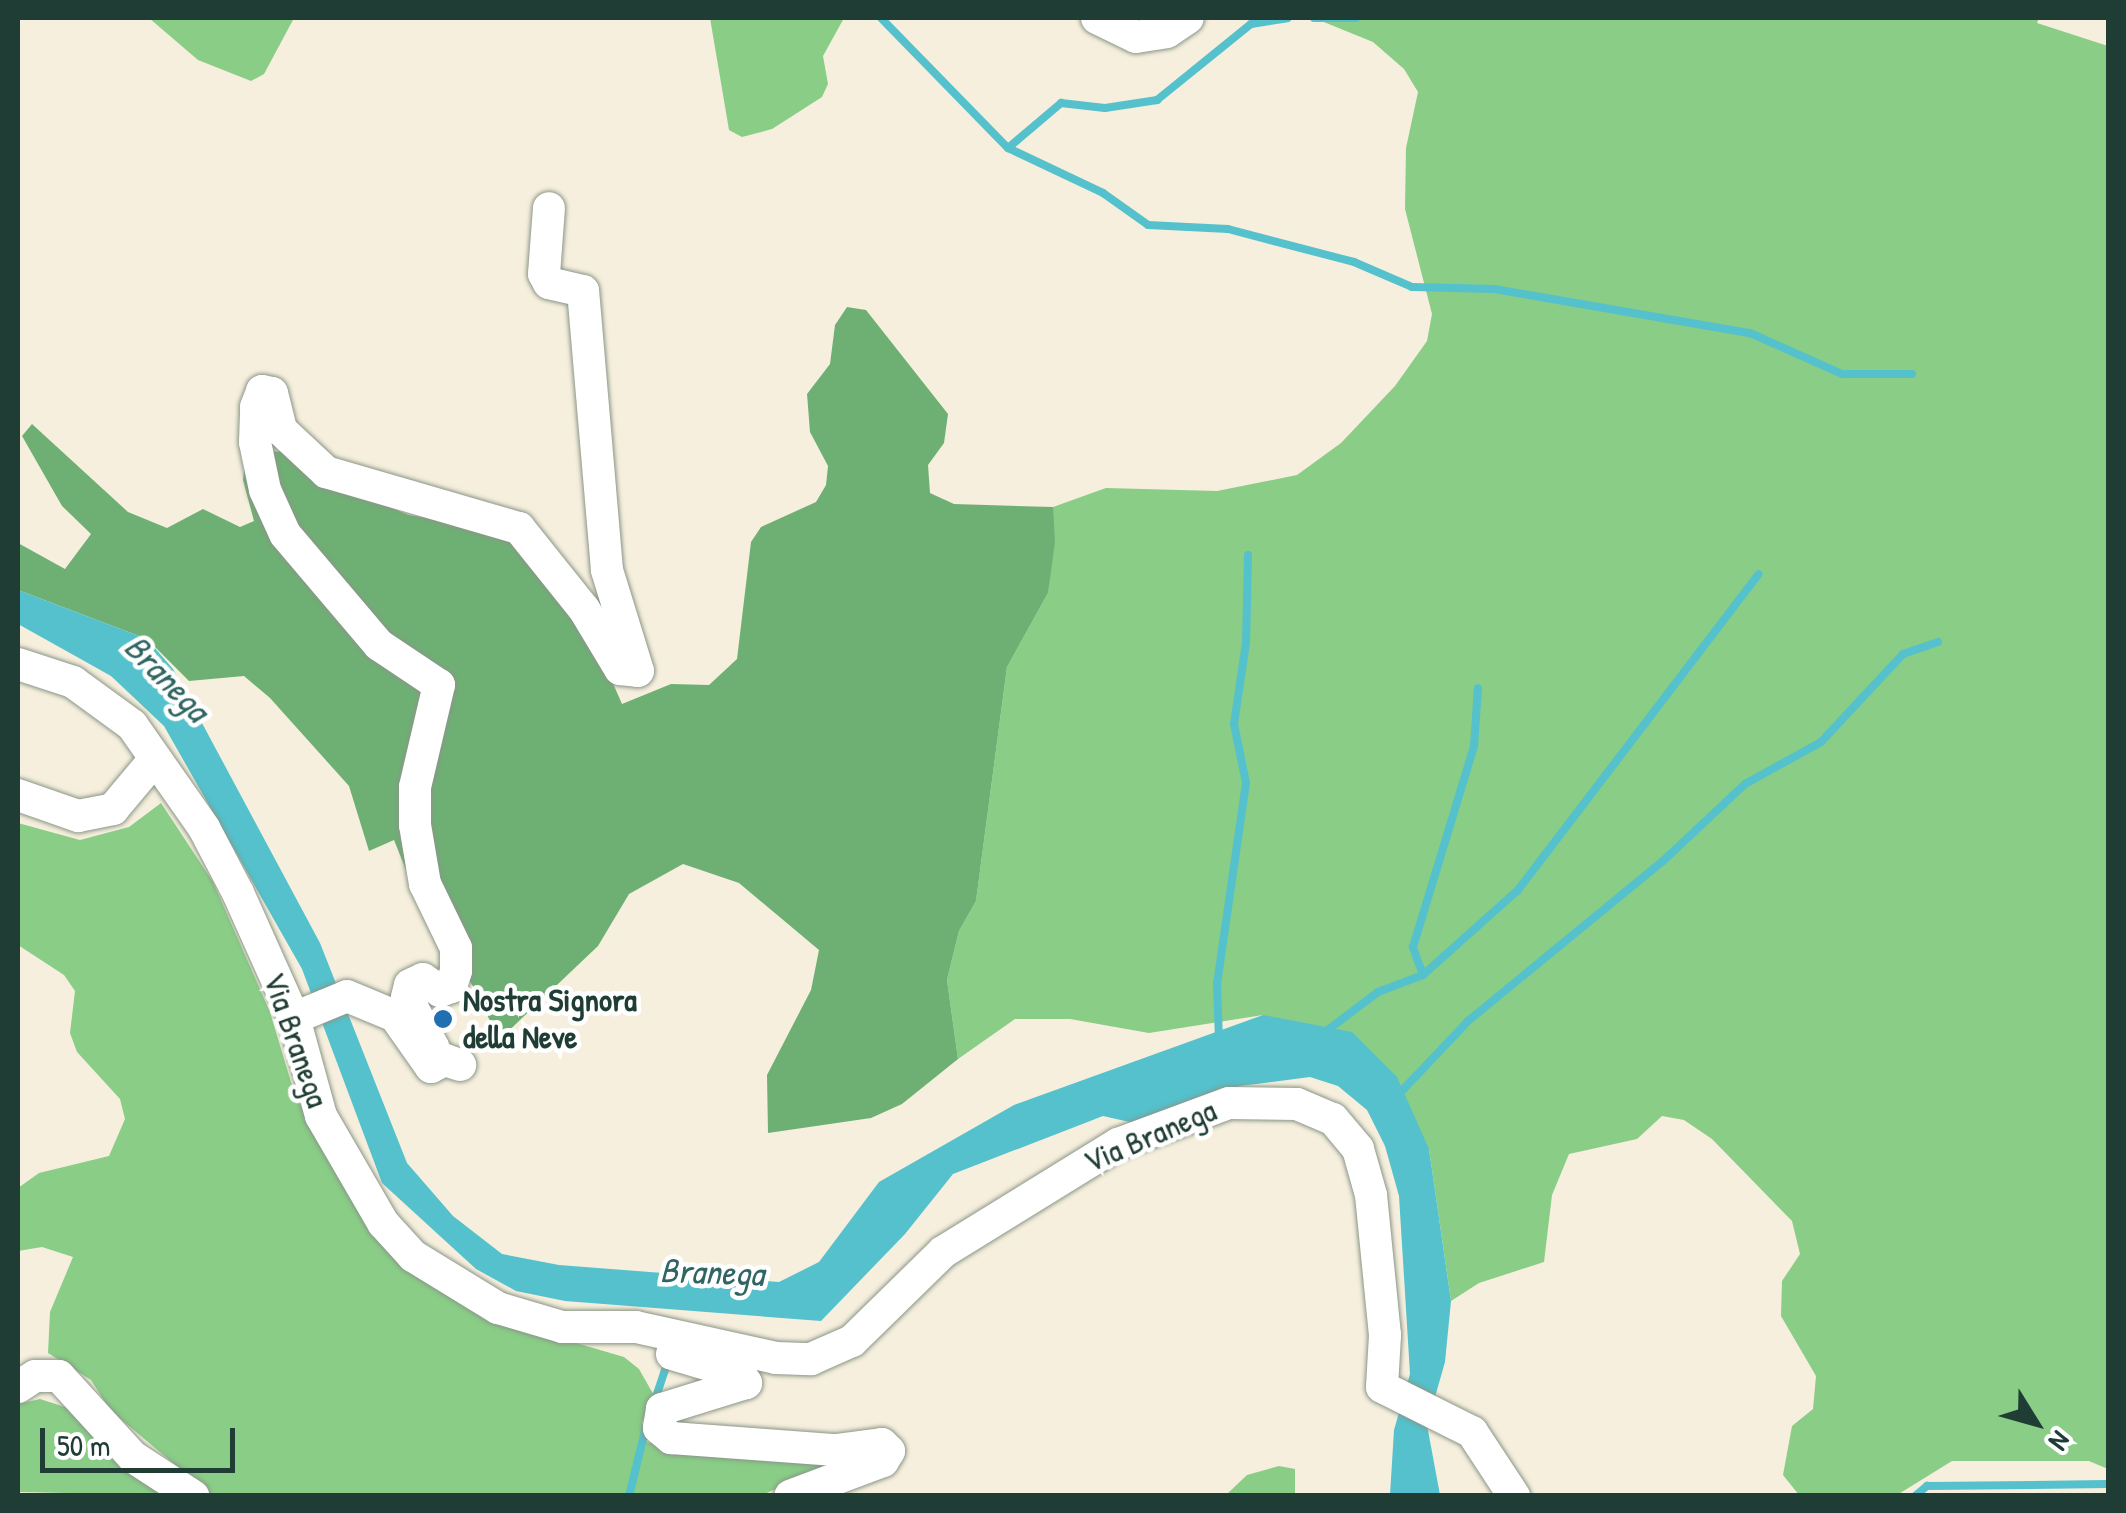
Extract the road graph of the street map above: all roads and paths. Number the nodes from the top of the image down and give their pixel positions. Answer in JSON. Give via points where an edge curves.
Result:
{"nodes":[{"id":1,"x":1097,"y":18,"type":"edge"},
{"id":2,"x":1188,"y":18,"type":"edge"},
{"id":3,"x":549,"y":208,"type":"dead end"},
{"id":4,"x":18,"y":664,"type":"edge"},
{"id":5,"x":154,"y":760,"type":"junction"},
{"id":6,"x":18,"y":795,"type":"edge"},
{"id":7,"x":302,"y":1015,"type":"junction"},
{"id":8,"x":636,"y":1328,"type":"junction"},
{"id":9,"x":18,"y":1387,"type":"edge"},
{"id":10,"x":192,"y":1496,"type":"edge"},
{"id":11,"x":790,"y":1496,"type":"edge"},
{"id":12,"x":1514,"y":1496,"type":"edge"}],
"edges":[{"from":1,"to":2,"type":"street","via":[[1136,37],[1167,32]]},
{"from":3,"to":7,"type":"street","via":[[544,274],[549,283],[583,291],[607,570],[638,671],[620,669],[584,609],[519,528],[326,472],[281,430],[272,393],[262,391],[256,407],[265,490],[285,534],[379,645],[438,685],[415,788],[415,825],[425,884],[456,948],[456,970],[451,987],[440,991],[423,979],[410,984],[407,996],[446,1066],[395,1016],[347,996]]},
{"from":4,"to":5,"type":"street","name":"Via Branega","via":[[73,682],[109,703]]},
{"from":5,"to":6,"type":"street","via":[[113,809],[78,816]]},
{"from":5,"to":7,"type":"street","name":"Via Branega","via":[[204,828]]},
{"from":7,"to":8,"type":"street","name":"Via Branega","via":[[320,1116],[383,1223],[413,1256],[498,1308],[562,1327]]},
{"from":8,"to":11,"type":"street","via":[[662,1351],[740,1374],[746,1383],[662,1410],[658,1428],[671,1438],[836,1450],[882,1444],[889,1451],[883,1461]]},
{"from":8,"to":12,"type":"street","name":"Via Branega","via":[[776,1358],[811,1359],[852,1341],[942,1252],[1060,1175],[1184,1117],[1259,1100],[1297,1104],[1333,1118],[1358,1149],[1371,1195],[1385,1335],[1382,1386],[1472,1432]]},
{"from":9,"to":10,"type":"street","via":[[35,1376],[59,1376],[133,1457]]}]}
